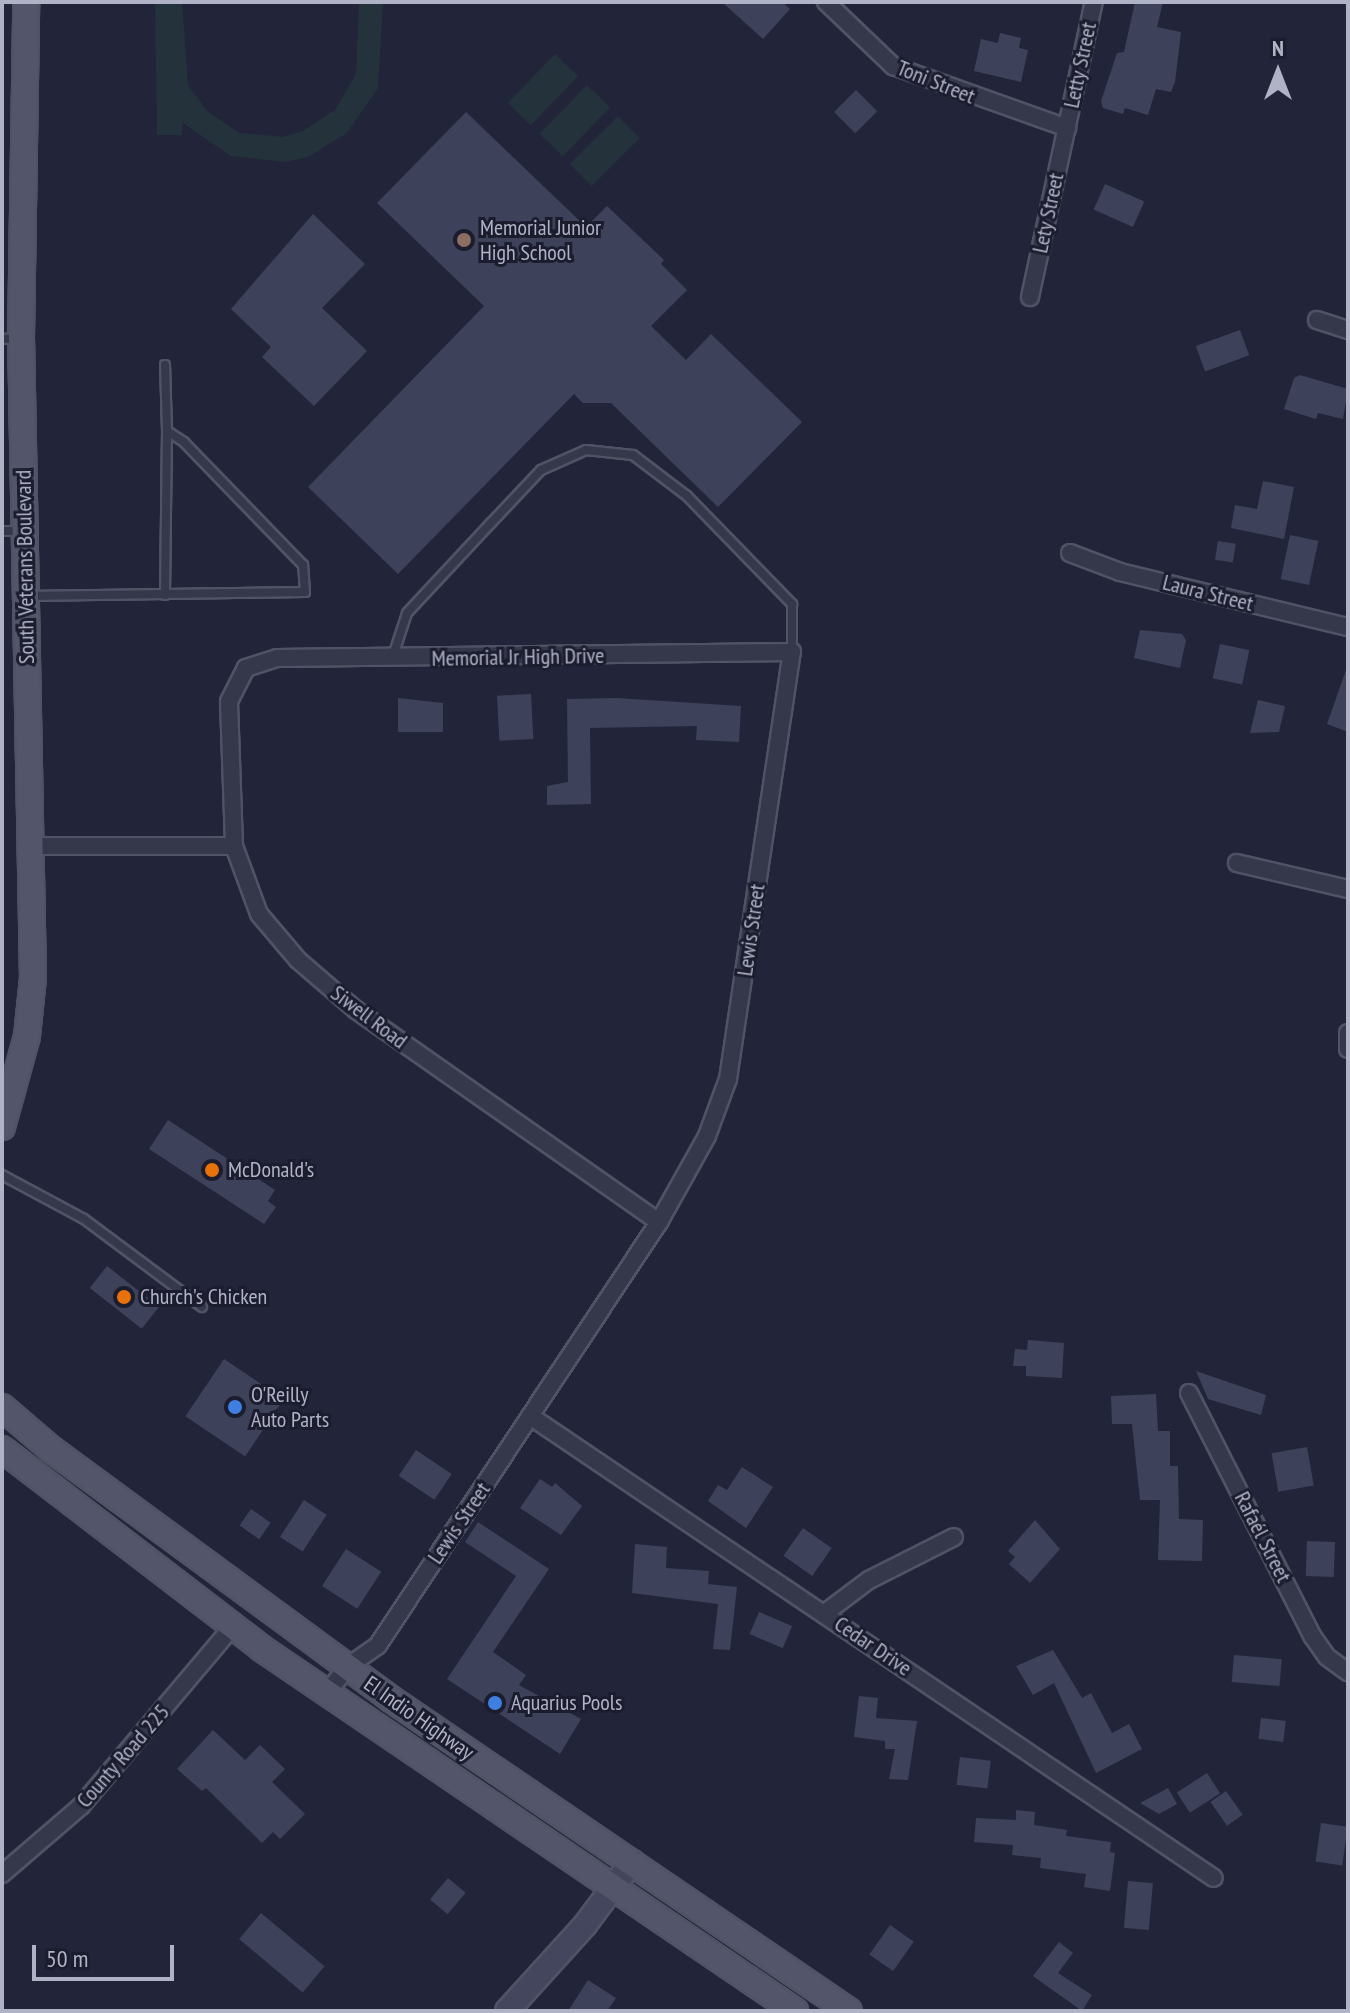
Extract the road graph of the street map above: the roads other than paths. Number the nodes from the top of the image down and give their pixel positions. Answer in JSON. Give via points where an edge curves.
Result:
{"nodes":[{"id":1,"x":26,"y":2,"type":"edge"},
{"id":2,"x":826,"y":2,"type":"edge"},
{"id":3,"x":1094,"y":2,"type":"edge"},
{"id":4,"x":1067,"y":128,"type":"junction"},
{"id":5,"x":1030,"y":297,"type":"dead end"},
{"id":6,"x":1317,"y":320,"type":"dead end"},
{"id":7,"x":1348,"y":330,"type":"edge"},
{"id":8,"x":11,"y":338,"type":"edge"},
{"id":9,"x":165,"y":365,"type":"dead end"},
{"id":10,"x":167,"y":431,"type":"junction"},
{"id":11,"x":14,"y":531,"type":"edge"},
{"id":12,"x":1070,"y":553,"type":"dead end"},
{"id":13,"x":165,"y":595,"type":"junction"},
{"id":14,"x":26,"y":596,"type":"junction"},
{"id":15,"x":1348,"y":627,"type":"edge"},
{"id":16,"x":792,"y":652,"type":"junction"},
{"id":17,"x":392,"y":660,"type":"junction"},
{"id":18,"x":246,"y":668,"type":"joint"},
{"id":19,"x":30,"y":846,"type":"junction"},
{"id":20,"x":234,"y":846,"type":"junction"},
{"id":21,"x":1237,"y":863,"type":"dead end"},
{"id":22,"x":1348,"y":889,"type":"edge"},
{"id":23,"x":1348,"y":1033,"type":"edge"},
{"id":24,"x":1348,"y":1049,"type":"edge"},
{"id":25,"x":2,"y":1127,"type":"edge"},
{"id":26,"x":2,"y":1175,"type":"edge"},
{"id":27,"x":659,"y":1222,"type":"junction"},
{"id":28,"x":202,"y":1307,"type":"dead end"},
{"id":29,"x":1189,"y":1393,"type":"dead end"},
{"id":30,"x":2,"y":1407,"type":"edge"},
{"id":31,"x":530,"y":1416,"type":"junction"},
{"id":32,"x":2,"y":1449,"type":"edge"},
{"id":33,"x":954,"y":1537,"type":"dead end"},
{"id":34,"x":825,"y":1613,"type":"junction"},
{"id":35,"x":232,"y":1627,"type":"junction"},
{"id":36,"x":347,"y":1667,"type":"junction"},
{"id":37,"x":1348,"y":1672,"type":"edge"},
{"id":38,"x":327,"y":1693,"type":"junction"},
{"id":39,"x":632,"y":1862,"type":"junction"},
{"id":40,"x":2,"y":1874,"type":"edge"},
{"id":41,"x":1214,"y":1878,"type":"dead end"},
{"id":42,"x":613,"y":1887,"type":"junction"},
{"id":43,"x":507,"y":2011,"type":"edge"},
{"id":44,"x":795,"y":2011,"type":"edge"},
{"id":45,"x":849,"y":2011,"type":"edge"}],
"edges":[{"from":1,"to":8,"type":"main road","name":"South Veterans Boulevard"},
{"from":2,"to":4,"type":"street","name":"Toni Street","via":[[893,66]]},
{"from":3,"to":4,"type":"street","name":"Letty Street"},
{"from":4,"to":5,"type":"street","name":"Lety Street"},
{"from":6,"to":7,"type":"street"},
{"from":8,"to":11,"type":"main road","name":"South Veterans Boulevard"},
{"from":9,"to":10,"type":"lane"},
{"from":10,"to":13,"type":"lane"},
{"from":10,"to":13,"type":"lane","via":[[184,442],[303,565],[305,592]]},
{"from":11,"to":14,"type":"main road","name":"South Veterans Boulevard"},
{"from":12,"to":15,"type":"street","name":"Laura Street","via":[[1120,572]]},
{"from":13,"to":14,"type":"lane"},
{"from":14,"to":19,"type":"main road","name":"South Veterans Boulevard"},
{"from":16,"to":17,"type":"street","name":"Memorial Jr High Drive"},
{"from":16,"to":17,"type":"lane","name":"Lewis Street","via":[[792,604],[687,496],[633,455],[586,450],[541,470],[407,613]]},
{"from":16,"to":27,"type":"street","name":"Lewis Street","via":[[728,1079],[707,1136]]},
{"from":17,"to":18,"type":"street","name":"Memorial Jr High Drive","via":[[277,658]]},
{"from":18,"to":20,"type":"street","name":"Siwell Road","via":[[229,702]]},
{"from":19,"to":20,"type":"street"},
{"from":19,"to":25,"type":"main road","name":"South Veterans Boulevard","via":[[29,1022],[16,1089]]},
{"from":20,"to":27,"type":"street","name":"Siwell Road","via":[[259,914],[298,960],[356,1010]]},
{"from":21,"to":22,"type":"street"},
{"from":23,"to":24,"type":"street"},
{"from":26,"to":28,"type":"lane","via":[[84,1219]]},
{"from":27,"to":31,"type":"street","name":"Lewis Street"},
{"from":29,"to":37,"type":"street","name":"Rafaél Street","via":[[1313,1637],[1327,1657]]},
{"from":30,"to":36,"type":"main road","name":"El Indio Highway"},
{"from":31,"to":34,"type":"street","name":"Cedar Drive"},
{"from":31,"to":36,"type":"street","name":"Lewis Street","via":[[378,1645]]},
{"from":32,"to":35,"type":"main road","name":"El Indio Highway"},
{"from":33,"to":34,"type":"street","via":[[869,1580]]},
{"from":34,"to":41,"type":"street","name":"Cedar Drive"},
{"from":35,"to":38,"type":"main road","name":"El Indio Highway"},
{"from":35,"to":40,"type":"street","name":"County Road 225","via":[[81,1806]]},
{"from":36,"to":38,"type":"street","name":"Lewis Street"},
{"from":36,"to":39,"type":"main road","name":"El Indio Highway"},
{"from":38,"to":42,"type":"main road","name":"El Indio Highway"},
{"from":39,"to":42,"type":"street"},
{"from":39,"to":45,"type":"main road","name":"El Indio Highway"},
{"from":42,"to":43,"type":"street"},
{"from":42,"to":44,"type":"main road","name":"El Indio Highway"}]}
